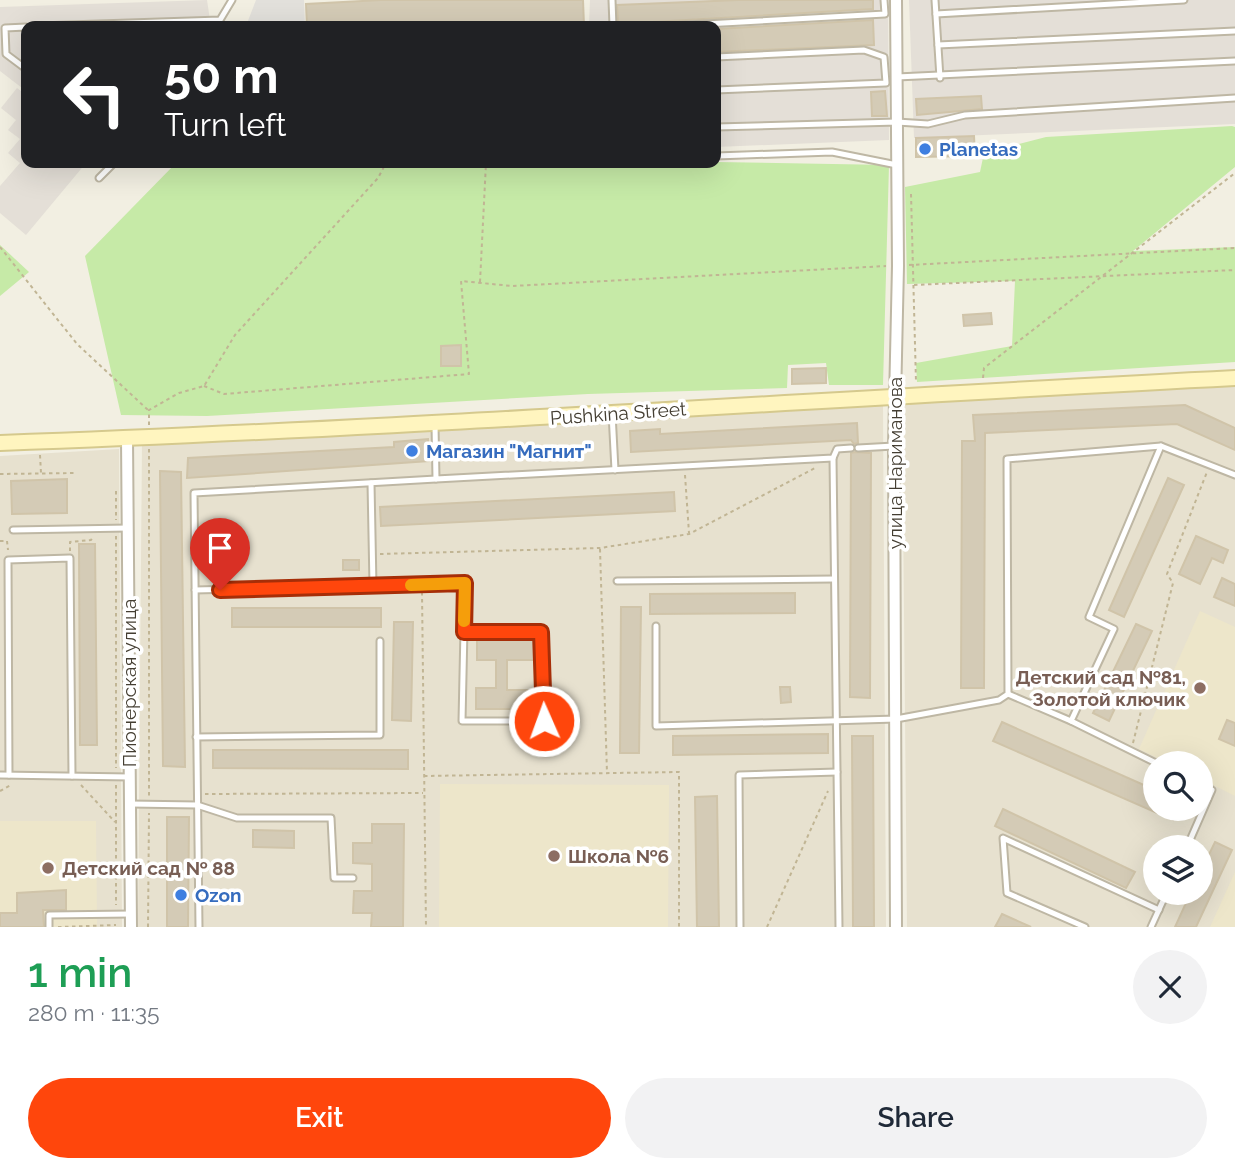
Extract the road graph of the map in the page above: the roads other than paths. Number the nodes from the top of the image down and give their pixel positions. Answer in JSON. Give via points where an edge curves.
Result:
{"nodes":[{"id":1,"x":232,"y":0,"type":"edge"},
{"id":2,"x":612,"y":0,"type":"edge"},
{"id":3,"x":884,"y":0,"type":"edge"},
{"id":4,"x":897,"y":0,"type":"edge"},
{"id":5,"x":935,"y":0,"type":"edge"},
{"id":6,"x":1184,"y":0,"type":"edge"},
{"id":7,"x":936,"y":14,"type":"junction"},
{"id":8,"x":146,"y":21,"type":"edge"},
{"id":9,"x":612,"y":21,"type":"edge"},
{"id":10,"x":721,"y":23,"type":"edge"},
{"id":11,"x":21,"y":27,"type":"edge"},
{"id":12,"x":1235,"y":32,"type":"edge"},
{"id":13,"x":938,"y":45,"type":"junction"},
{"id":14,"x":721,"y":57,"type":"edge"},
{"id":15,"x":884,"y":57,"type":"junction"},
{"id":16,"x":897,"y":57,"type":"junction"},
{"id":17,"x":1235,"y":61,"type":"edge"},
{"id":18,"x":21,"y":65,"type":"edge"},
{"id":19,"x":897,"y":77,"type":"junction"},
{"id":20,"x":940,"y":78,"type":"junction"},
{"id":21,"x":721,"y":90,"type":"edge"},
{"id":22,"x":1235,"y":98,"type":"edge"},
{"id":23,"x":897,"y":122,"type":"junction"},
{"id":24,"x":721,"y":127,"type":"edge"},
{"id":25,"x":721,"y":156,"type":"edge"},
{"id":26,"x":898,"y":165,"type":"junction"},
{"id":27,"x":109,"y":168,"type":"edge"},
{"id":28,"x":99,"y":178,"type":"dead end"},
{"id":29,"x":1235,"y":378,"type":"edge"},
{"id":30,"x":894,"y":395,"type":"junction"},
{"id":31,"x":612,"y":413,"type":"junction"},
{"id":32,"x":435,"y":425,"type":"junction"},
{"id":33,"x":127,"y":438,"type":"junction"},
{"id":34,"x":0,"y":443,"type":"edge"},
{"id":35,"x":894,"y":446,"type":"junction"},
{"id":36,"x":1161,"y":446,"type":"junction"},
{"id":37,"x":859,"y":447,"type":"dead end"},
{"id":38,"x":850,"y":448,"type":"dead end"},
{"id":39,"x":833,"y":458,"type":"junction"},
{"id":40,"x":615,"y":470,"type":"junction"},
{"id":41,"x":1235,"y":475,"type":"edge"},
{"id":42,"x":436,"y":479,"type":"junction"},
{"id":43,"x":371,"y":483,"type":"junction"},
{"id":44,"x":128,"y":528,"type":"junction"},
{"id":45,"x":13,"y":530,"type":"dead end"},
{"id":46,"x":834,"y":579,"type":"junction"},
{"id":47,"x":617,"y":581,"type":"dead end"},
{"id":48,"x":373,"y":586,"type":"junction"},
{"id":49,"x":195,"y":590,"type":"junction"},
{"id":50,"x":656,"y":626,"type":"dead end"},
{"id":51,"x":464,"y":632,"type":"junction"},
{"id":52,"x":380,"y":641,"type":"dead end"},
{"id":53,"x":1008,"y":694,"type":"junction"},
{"id":54,"x":896,"y":719,"type":"junction"},
{"id":55,"x":1071,"y":721,"type":"junction"},
{"id":56,"x":836,"y":722,"type":"junction"},
{"id":57,"x":196,"y":737,"type":"junction"},
{"id":58,"x":1143,"y":757,"type":"edge"},
{"id":59,"x":837,"y":772,"type":"junction"},
{"id":60,"x":0,"y":775,"type":"edge"},
{"id":61,"x":9,"y":775,"type":"junction"},
{"id":62,"x":72,"y":776,"type":"junction"},
{"id":63,"x":130,"y":777,"type":"junction"},
{"id":64,"x":130,"y":804,"type":"junction"},
{"id":65,"x":197,"y":805,"type":"junction"},
{"id":66,"x":353,"y":878,"type":"dead end"},
{"id":67,"x":1161,"y":905,"type":"edge"},
{"id":68,"x":1159,"y":910,"type":"junction"},
{"id":69,"x":131,"y":914,"type":"junction"},
{"id":70,"x":49,"y":927,"type":"edge"},
{"id":71,"x":131,"y":927,"type":"edge"},
{"id":72,"x":199,"y":927,"type":"edge"},
{"id":73,"x":740,"y":927,"type":"edge"},
{"id":74,"x":839,"y":927,"type":"edge"},
{"id":75,"x":896,"y":927,"type":"edge"},
{"id":76,"x":1085,"y":927,"type":"edge"},
{"id":77,"x":1152,"y":927,"type":"edge"}],
"edges":[{"from":1,"to":8,"type":"lane","via":[[220,20]]},
{"from":2,"to":9,"type":"lane"},
{"from":3,"to":10,"type":"lane","via":[[885,15]]},
{"from":4,"to":16,"type":"street","name":"улица Нариманова"},
{"from":5,"to":7,"type":"lane"},
{"from":6,"to":7,"type":"lane"},
{"from":7,"to":13,"type":"lane"},
{"from":11,"to":18,"type":"lane","via":[[5,28],[6,54]]},
{"from":12,"to":13,"type":"lane"},
{"from":13,"to":20,"type":"lane"},
{"from":14,"to":15,"type":"lane","via":[[864,50]]},
{"from":15,"to":16,"type":"lane"},
{"from":15,"to":21,"type":"lane","via":[[886,83]]},
{"from":16,"to":19,"type":"street","name":"улица Нариманова"},
{"from":17,"to":20,"type":"lane"},
{"from":19,"to":20,"type":"lane"},
{"from":19,"to":23,"type":"street","name":"улица Нариманова"},
{"from":22,"to":23,"type":"lane","via":[[965,115],[928,124]]},
{"from":23,"to":24,"type":"lane"},
{"from":23,"to":26,"type":"street","name":"улица Нариманова"},
{"from":25,"to":26,"type":"lane","via":[[832,152]]},
{"from":26,"to":30,"type":"street","name":"улица Нариманова"},
{"from":27,"to":28,"type":"lane"},
{"from":29,"to":30,"type":"street","name":"Pushkina Street"},
{"from":30,"to":31,"type":"street","name":"Pushkina Street"},
{"from":30,"to":35,"type":"street","name":"улица Нариманова"},
{"from":31,"to":32,"type":"street","name":"Pushkina Street"},
{"from":31,"to":40,"type":"lane"},
{"from":32,"to":33,"type":"street","name":"Pushkina Street"},
{"from":32,"to":42,"type":"lane"},
{"from":33,"to":34,"type":"street","name":"Pushkina Street"},
{"from":33,"to":44,"type":"street","name":"Пионерская улица"},
{"from":35,"to":37,"type":"lane"},
{"from":35,"to":54,"type":"street","name":"улица Нариманова"},
{"from":36,"to":41,"type":"lane"},
{"from":36,"to":53,"type":"lane","via":[[1007,459]]},
{"from":36,"to":55,"type":"lane","via":[[1089,617],[1114,629]]},
{"from":38,"to":39,"type":"lane","via":[[837,449]]},
{"from":39,"to":40,"type":"lane"},
{"from":39,"to":46,"type":"lane"},
{"from":40,"to":42,"type":"lane"},
{"from":42,"to":43,"type":"lane"},
{"from":43,"to":48,"type":"lane"},
{"from":43,"to":49,"type":"lane","via":[[194,493]]},
{"from":44,"to":45,"type":"lane"},
{"from":44,"to":63,"type":"street","name":"Пионерская улица"},
{"from":46,"to":47,"type":"lane"},
{"from":46,"to":56,"type":"lane"},
{"from":48,"to":49,"type":"lane"},
{"from":48,"to":51,"type":"lane","via":[[465,583]]},
{"from":49,"to":57,"type":"lane"},
{"from":50,"to":56,"type":"lane","via":[[656,726]]},
{"from":51,"to":51,"type":"lane","via":[[462,721],[544,721],[541,632]]},
{"from":52,"to":57,"type":"lane","via":[[380,735]]},
{"from":53,"to":54,"type":"lane","via":[[999,700]]},
{"from":53,"to":55,"type":"lane"},
{"from":54,"to":56,"type":"lane"},
{"from":54,"to":75,"type":"street","name":"улица Нариманова"},
{"from":55,"to":58,"type":"lane"},
{"from":56,"to":59,"type":"lane"},
{"from":57,"to":65,"type":"lane"},
{"from":59,"to":73,"type":"lane","via":[[739,775]]},
{"from":59,"to":74,"type":"lane"},
{"from":60,"to":61,"type":"lane"},
{"from":61,"to":62,"type":"lane"},
{"from":61,"to":62,"type":"lane","via":[[8,560],[70,558]]},
{"from":62,"to":63,"type":"lane"},
{"from":63,"to":64,"type":"street","name":"Пионерская улица"},
{"from":64,"to":65,"type":"lane"},
{"from":64,"to":69,"type":"street","name":"Пионерская улица"},
{"from":65,"to":66,"type":"lane","via":[[237,818],[331,818],[334,878]]},
{"from":65,"to":72,"type":"lane"},
{"from":67,"to":68,"type":"lane"},
{"from":68,"to":76,"type":"lane","via":[[1003,838],[1007,893]]},
{"from":68,"to":77,"type":"lane"},
{"from":69,"to":70,"type":"lane","via":[[49,915]]},
{"from":69,"to":71,"type":"street","name":"Пионерская улица"}]}
